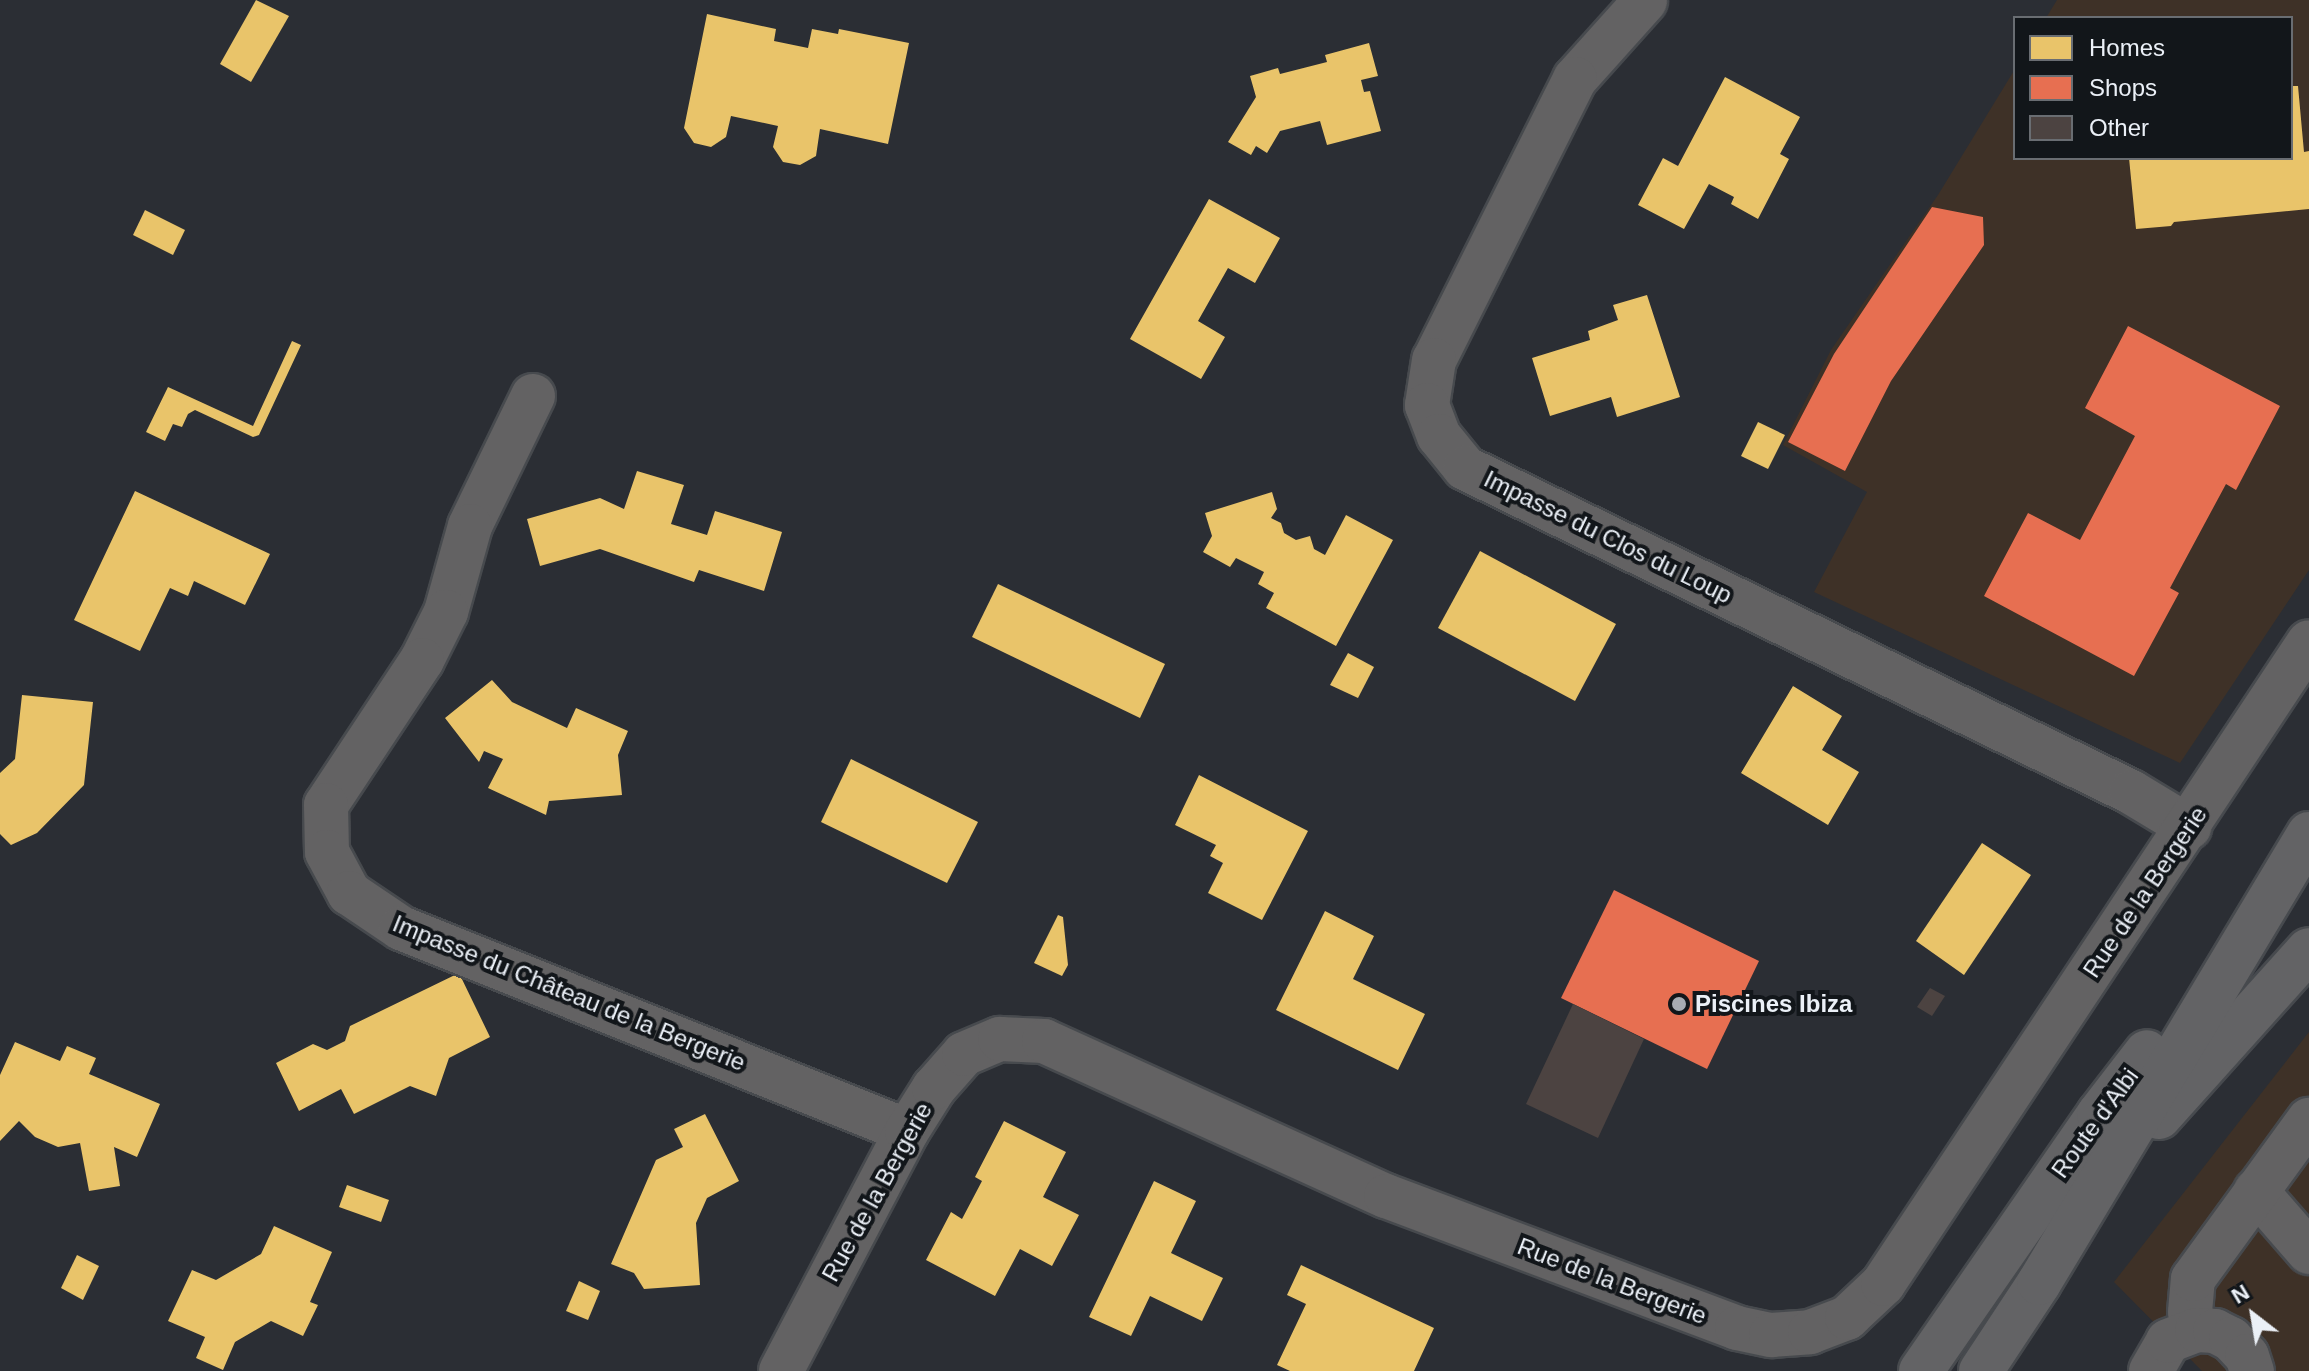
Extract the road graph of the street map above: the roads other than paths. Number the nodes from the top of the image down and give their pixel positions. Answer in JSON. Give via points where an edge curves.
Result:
{"nodes":[{"id":1,"x":1645,"y":1,"type":"edge"},
{"id":2,"x":533,"y":396,"type":"dead end"},
{"id":3,"x":2309,"y":642,"type":"edge"},
{"id":4,"x":2189,"y":827,"type":"junction"},
{"id":5,"x":2309,"y":834,"type":"edge"},
{"id":6,"x":2278,"y":882,"type":"junction"},
{"id":7,"x":2309,"y":950,"type":"edge"},
{"id":8,"x":2309,"y":1120,"type":"edge"},
{"id":9,"x":907,"y":1131,"type":"junction"},
{"id":10,"x":2256,"y":1191,"type":"junction"},
{"id":11,"x":2088,"y":1197,"type":"junction"},
{"id":12,"x":2309,"y":1252,"type":"edge"},
{"id":13,"x":2197,"y":1330,"type":"junction"},
{"id":14,"x":781,"y":1371,"type":"edge"},
{"id":15,"x":1921,"y":1371,"type":"edge"},
{"id":16,"x":1981,"y":1371,"type":"edge"},
{"id":17,"x":2151,"y":1371,"type":"edge"},
{"id":18,"x":2252,"y":1371,"type":"edge"}],
"edges":[{"from":1,"to":4,"type":"street","name":"Impasse du Clos du Loup","via":[[1575,79],[1434,360],[1427,405],[1439,436],[1465,468],[2131,792]]},
{"from":2,"to":9,"type":"street","name":"Impasse du Château de la Bergerie","via":[[470,526],[446,612],[422,660],[326,805],[327,852],[349,893],[401,928]]},
{"from":3,"to":4,"type":"street","name":"Rue de la Bergerie"},
{"from":4,"to":9,"type":"street","name":"Rue de la Bergerie","via":[[1883,1284],[1847,1318],[1810,1332],[1771,1335],[1737,1328],[1386,1196],[1044,1041],[1000,1039],[964,1054]]},
{"from":5,"to":6,"type":"main road","name":"Route d'Albi"},
{"from":6,"to":11,"type":"main road","name":"Route d'Albi"},
{"from":6,"to":15,"type":"main road","name":"Route d'Albi","via":[[2099,1114]]},
{"from":7,"to":11,"type":"main road"},
{"from":8,"to":10,"type":"street"},
{"from":9,"to":14,"type":"street","name":"Rue de la Bergerie"},
{"from":10,"to":12,"type":"street"},
{"from":10,"to":13,"type":"street","via":[[2193,1279],[2190,1312]]},
{"from":11,"to":16,"type":"main road","name":"Route d'Albi"},
{"from":13,"to":17,"type":"street","via":[[2168,1341]]},
{"from":13,"to":18,"type":"street","via":[[2231,1339],[2247,1356]]}]}
